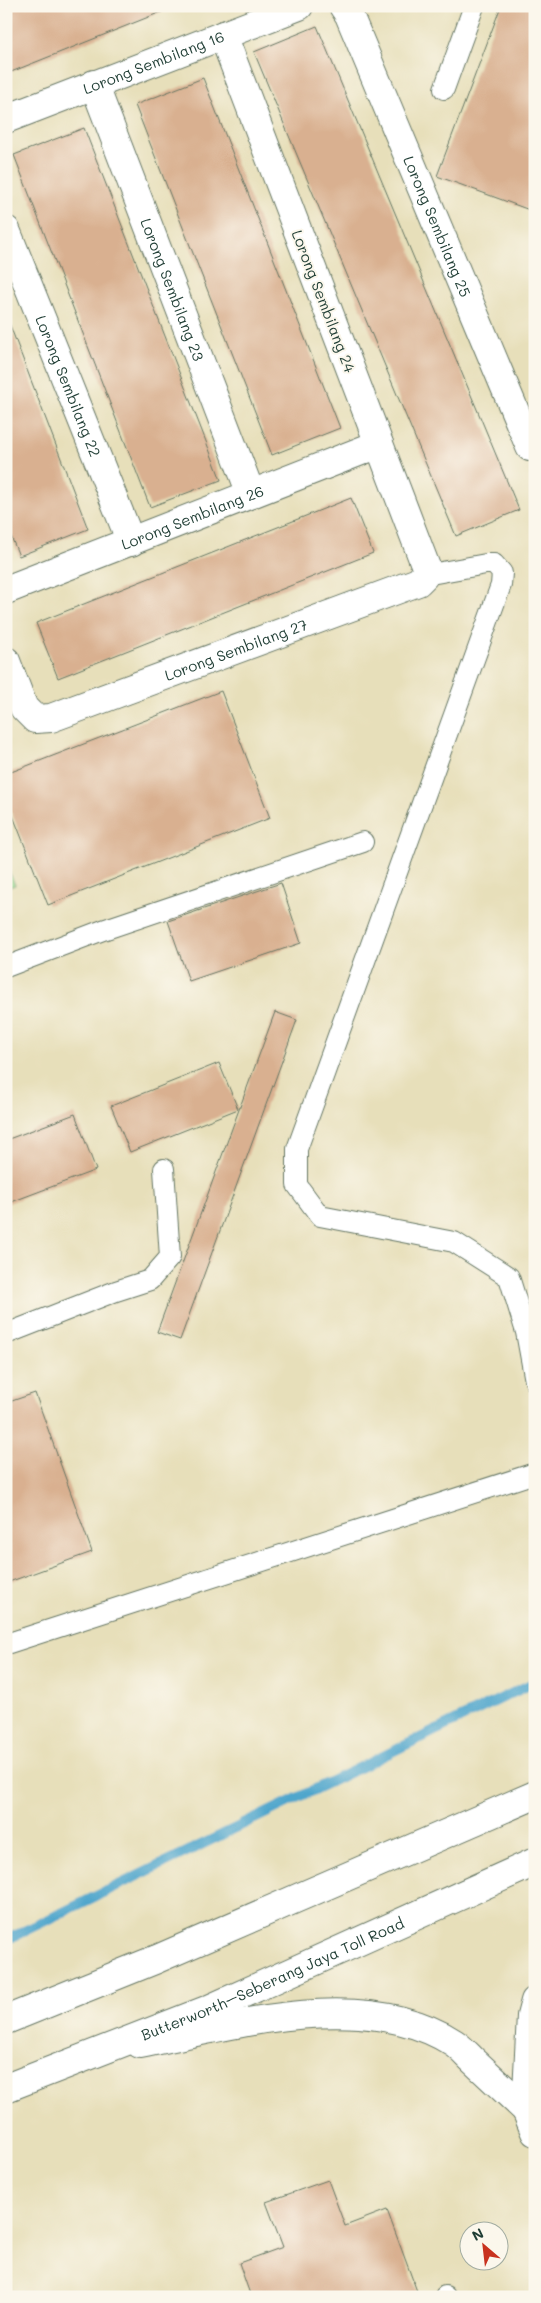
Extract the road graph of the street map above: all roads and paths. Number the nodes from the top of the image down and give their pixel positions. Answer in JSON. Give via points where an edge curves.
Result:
{"nodes":[{"id":1,"x":299,"y":6,"type":"edge"},
{"id":2,"x":343,"y":6,"type":"edge"},
{"id":3,"x":474,"y":6,"type":"edge"},
{"id":4,"x":223,"y":34,"type":"junction"},
{"id":5,"x":94,"y":84,"type":"junction"},
{"id":6,"x":444,"y":89,"type":"dead end"},
{"id":7,"x":6,"y":119,"type":"edge"},
{"id":8,"x":6,"y":230,"type":"edge"},
{"id":9,"x":379,"y":444,"type":"junction"},
{"id":10,"x":530,"y":447,"type":"dead end"},
{"id":11,"x":251,"y":494,"type":"junction"},
{"id":12,"x":131,"y":542,"type":"junction"},
{"id":13,"x":426,"y":571,"type":"junction"},
{"id":14,"x":6,"y":590,"type":"edge"},
{"id":15,"x":6,"y":661,"type":"edge"},
{"id":16,"x":363,"y":842,"type":"dead end"},
{"id":17,"x":6,"y":967,"type":"edge"},
{"id":18,"x":164,"y":1169,"type":"dead end"},
{"id":19,"x":6,"y":1334,"type":"edge"},
{"id":20,"x":535,"y":1381,"type":"edge"},
{"id":21,"x":535,"y":1473,"type":"edge"},
{"id":22,"x":6,"y":1644,"type":"edge"},
{"id":23,"x":535,"y":1795,"type":"edge"},
{"id":24,"x":535,"y":1862,"type":"edge"},
{"id":25,"x":535,"y":2001,"type":"edge"},
{"id":26,"x":6,"y":2020,"type":"edge"},
{"id":27,"x":99,"y":2052,"type":"junction"},
{"id":28,"x":6,"y":2088,"type":"edge"},
{"id":29,"x":530,"y":2121,"type":"edge"}],
"edges":[{"from":1,"to":4,"type":"main road","name":"Lorong Sembilang 16"},
{"from":2,"to":10,"type":"main road","name":"Lorong Sembilang 25"},
{"from":3,"to":6,"type":"lane"},
{"from":4,"to":5,"type":"main road","name":"Lorong Sembilang 16"},
{"from":4,"to":9,"type":"main road","name":"Lorong Sembilang 24"},
{"from":5,"to":7,"type":"main road","name":"Lorong Sembilang 16"},
{"from":5,"to":11,"type":"main road","name":"Lorong Sembilang 23"},
{"from":8,"to":12,"type":"main road","name":"Lorong Sembilang 22"},
{"from":9,"to":11,"type":"main road","name":"Lorong Sembilang 26"},
{"from":9,"to":13,"type":"main road","name":"Lorong Sembilang 24"},
{"from":11,"to":12,"type":"main road","name":"Lorong Sembilang 26"},
{"from":12,"to":14,"type":"main road","name":"Lorong Sembilang 26"},
{"from":13,"to":15,"type":"main road","name":"Lorong Sembilang 27","via":[[418,582],[51,718],[35,719],[24,708]]},
{"from":13,"to":20,"type":"lane","via":[[494,564],[502,573],[501,585],[297,1149],[297,1185],[320,1216],[454,1242],[509,1277],[526,1332]]},
{"from":16,"to":17,"type":"lane","via":[[103,930]]},
{"from":18,"to":19,"type":"lane","via":[[170,1257],[150,1280]]},
{"from":21,"to":22,"type":"lane"},
{"from":23,"to":26,"type":"main road","via":[[157,1959]]},
{"from":24,"to":27,"type":"main road","name":"Butterworth–Seberang Jaya Toll Road","via":[[209,2009]]},
{"from":25,"to":29,"type":"main road","via":[[531,2016]]},
{"from":27,"to":28,"type":"main road","name":"Butterworth–Seberang Jaya Toll Road"},
{"from":27,"to":29,"type":"main road","via":[[267,2018],[325,2013],[376,2015],[413,2024],[454,2043]]}]}
